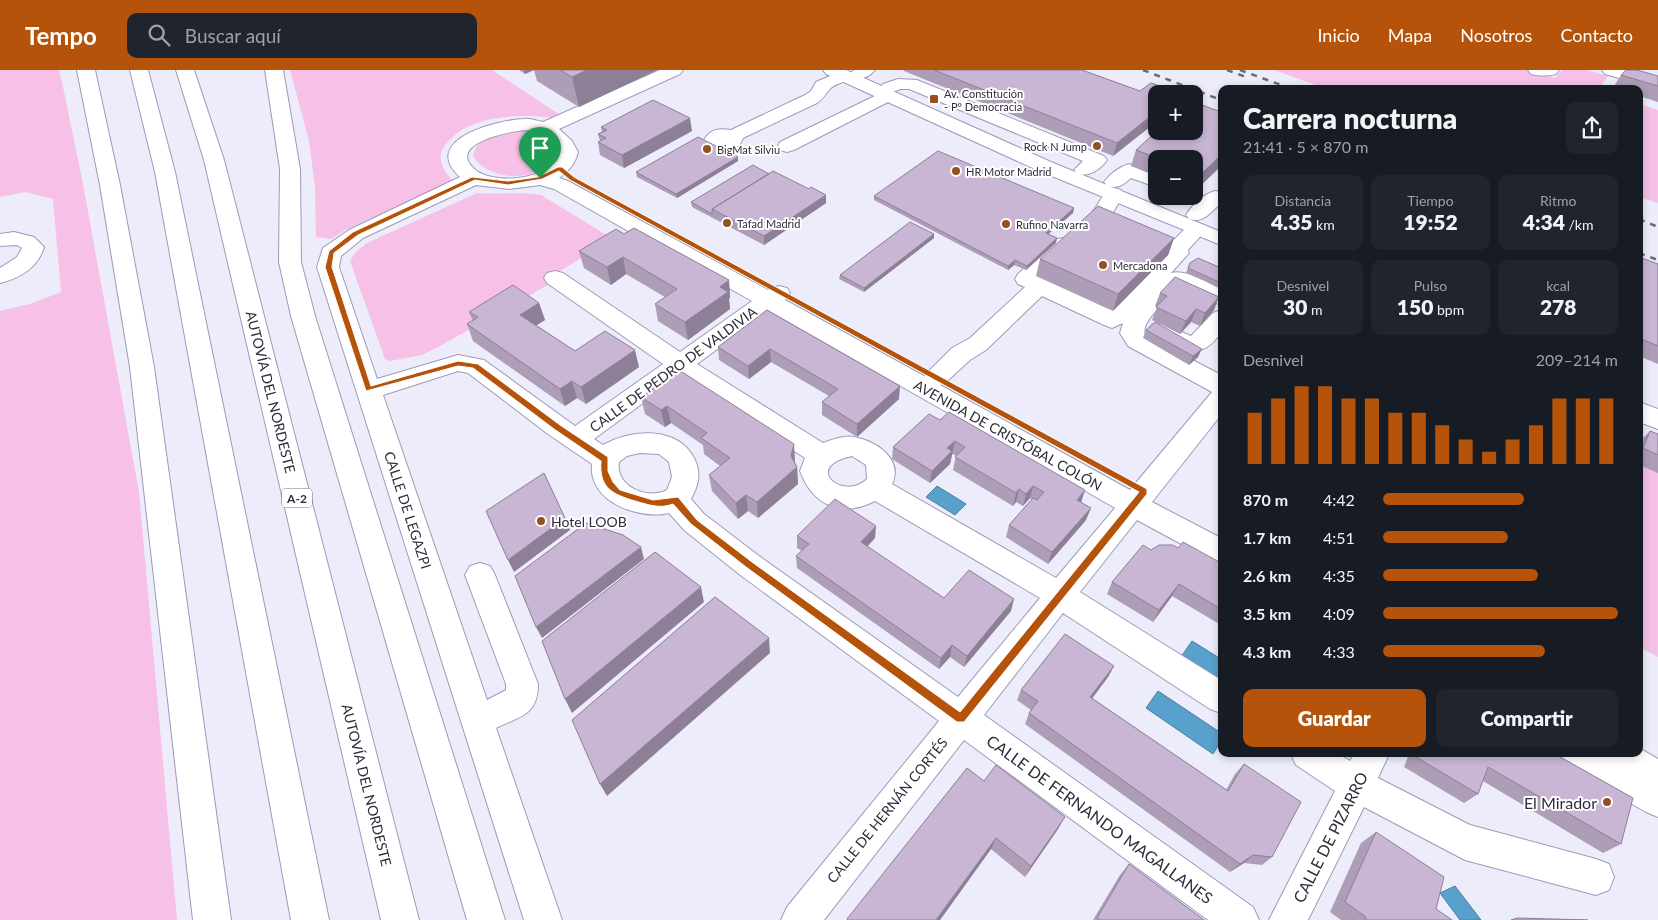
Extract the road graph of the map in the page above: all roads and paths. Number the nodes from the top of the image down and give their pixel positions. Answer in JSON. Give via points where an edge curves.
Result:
{"nodes":[{"id":1,"x":77,"y":70,"type":"edge"},
{"id":2,"x":86,"y":70,"type":"edge"},
{"id":3,"x":262,"y":70,"type":"edge"},
{"id":4,"x":274,"y":70,"type":"edge"},
{"id":5,"x":674,"y":70,"type":"edge"},
{"id":6,"x":1538,"y":70,"type":"edge"},
{"id":7,"x":1550,"y":70,"type":"edge"},
{"id":8,"x":1611,"y":70,"type":"edge"},
{"id":9,"x":1650,"y":70,"type":"edge"},
{"id":10,"x":187,"y":72,"type":"edge"},
{"id":11,"x":850,"y":72,"type":"edge"},
{"id":12,"x":1658,"y":72,"type":"edge"},
{"id":13,"x":139,"y":76,"type":"edge"},
{"id":14,"x":1658,"y":84,"type":"edge"},
{"id":15,"x":887,"y":92,"type":"junction"},
{"id":16,"x":552,"y":132,"type":"junction"},
{"id":17,"x":733,"y":136,"type":"dead end"},
{"id":18,"x":787,"y":146,"type":"dead end"},
{"id":19,"x":286,"y":147,"type":"junction"},
{"id":20,"x":550,"y":173,"type":"junction"},
{"id":21,"x":474,"y":178,"type":"junction"},
{"id":22,"x":1148,"y":178,"type":"edge"},
{"id":23,"x":110,"y":185,"type":"junction"},
{"id":24,"x":1114,"y":188,"type":"junction"},
{"id":25,"x":1218,"y":198,"type":"edge"},
{"id":26,"x":1194,"y":213,"type":"edge"},
{"id":27,"x":1100,"y":216,"type":"junction"},
{"id":28,"x":1218,"y":224,"type":"edge"},
{"id":29,"x":1218,"y":235,"type":"edge"},
{"id":30,"x":0,"y":240,"type":"edge"},
{"id":31,"x":1176,"y":246,"type":"junction"},
{"id":32,"x":0,"y":276,"type":"edge"},
{"id":33,"x":555,"y":278,"type":"dead end"},
{"id":34,"x":1040,"y":285,"type":"junction"},
{"id":35,"x":1214,"y":287,"type":"edge"},
{"id":36,"x":775,"y":296,"type":"junction"},
{"id":37,"x":1138,"y":320,"type":"junction"},
{"id":38,"x":1218,"y":322,"type":"edge"},
{"id":39,"x":680,"y":364,"type":"junction"},
{"id":40,"x":935,"y":378,"type":"junction"},
{"id":41,"x":1218,"y":384,"type":"edge"},
{"id":42,"x":369,"y":390,"type":"junction"},
{"id":43,"x":1643,"y":396,"type":"edge"},
{"id":44,"x":1218,"y":402,"type":"edge"},
{"id":45,"x":1658,"y":402,"type":"edge"},
{"id":46,"x":1643,"y":414,"type":"edge"},
{"id":47,"x":1658,"y":420,"type":"edge"},
{"id":48,"x":575,"y":439,"type":"junction"},
{"id":49,"x":821,"y":455,"type":"junction"},
{"id":50,"x":605,"y":459,"type":"junction"},
{"id":51,"x":876,"y":488,"type":"junction"},
{"id":52,"x":1139,"y":498,"type":"junction"},
{"id":53,"x":675,"y":500,"type":"junction"},
{"id":54,"x":1218,"y":535,"type":"edge"},
{"id":55,"x":1218,"y":550,"type":"edge"},
{"id":56,"x":480,"y":575,"type":"dead end"},
{"id":57,"x":1060,"y":595,"type":"junction"},
{"id":58,"x":1218,"y":696,"type":"edge"},
{"id":59,"x":961,"y":719,"type":"junction"},
{"id":60,"x":477,"y":721,"type":"junction"},
{"id":61,"x":1313,"y":757,"type":"edge"},
{"id":62,"x":1371,"y":757,"type":"edge"},
{"id":63,"x":1581,"y":757,"type":"edge"},
{"id":64,"x":1621,"y":757,"type":"edge"},
{"id":65,"x":1658,"y":777,"type":"edge"},
{"id":66,"x":1357,"y":785,"type":"junction"},
{"id":67,"x":1658,"y":800,"type":"edge"},
{"id":68,"x":1596,"y":877,"type":"dead end"},
{"id":69,"x":212,"y":920,"type":"edge"},
{"id":70,"x":310,"y":920,"type":"edge"},
{"id":71,"x":400,"y":920,"type":"edge"},
{"id":72,"x":486,"y":920,"type":"edge"},
{"id":73,"x":542,"y":920,"type":"edge"},
{"id":74,"x":800,"y":920,"type":"edge"},
{"id":75,"x":1240,"y":920,"type":"edge"},
{"id":76,"x":1288,"y":920,"type":"edge"}],
"edges":[{"from":1,"to":23,"type":"main road"},
{"from":2,"to":23,"type":"main road"},
{"from":3,"to":19,"type":"main road"},
{"from":4,"to":19,"type":"main road"},
{"from":5,"to":16,"type":"main road","via":[[619,96],[603,116]]},
{"from":6,"to":7,"type":"main road"},
{"from":8,"to":14,"type":"main road"},
{"from":9,"to":12,"type":"main road"},
{"from":10,"to":71,"type":"main road","name":"AUTOVÍA DEL NORDESTE","number":"A-2","via":[[214,160]]},
{"from":11,"to":15,"type":"main road"},
{"from":11,"to":17,"type":"main road","via":[[822,86],[811,99]]},
{"from":13,"to":70,"type":"main road","via":[[165,172]]},
{"from":15,"to":18,"type":"main road"},
{"from":15,"to":24,"type":"main road"},
{"from":15,"to":24,"type":"main road","via":[[1084,170]]},
{"from":16,"to":20,"type":"main road","via":[[566,144],[567,153],[565,161]]},
{"from":16,"to":21,"type":"main road","via":[[526,124],[499,127],[471,139],[460,149],[458,157],[461,167]]},
{"from":19,"to":72,"type":"main road","via":[[290,169],[290,262],[303,316]]},
{"from":20,"to":21,"type":"main road","via":[[508,183]]},
{"from":20,"to":36,"type":"main road","name":"AVENIDA DE CRISTÓBAL COLÓN","via":[[561,185]]},
{"from":21,"to":42,"type":"main road","name":"CALLE DE LEGAZPI","via":[[356,234],[331,253],[328,267]]},
{"from":22,"to":24,"type":"main road","via":[[1129,170]]},
{"from":23,"to":69,"type":"main road","via":[[142,367]]},
{"from":24,"to":26,"type":"main road"},
{"from":24,"to":27,"type":"main road"},
{"from":25,"to":26,"type":"main road"},
{"from":26,"to":28,"type":"main road"},
{"from":26,"to":29,"type":"main road"},
{"from":26,"to":31,"type":"main road","via":[[1181,245]]},
{"from":27,"to":31,"type":"main road","via":[[1168,246]]},
{"from":27,"to":34,"type":"main road","via":[[1026,279]]},
{"from":30,"to":32,"type":"main road","via":[[20,239],[33,247],[32,255],[24,264]]},
{"from":31,"to":34,"type":"main road","via":[[1178,253],[1112,320]]},
{"from":33,"to":39,"type":"main road"},
{"from":34,"to":40,"type":"main road","via":[[978,344]]},
{"from":35,"to":37,"type":"main road","via":[[1178,278]]},
{"from":36,"to":39,"type":"main road","name":"CALLE DE PEDRO DE VALDIVIA"},
{"from":36,"to":40,"type":"main road","name":"AVENIDA DE CRISTÓBAL COLÓN"},
{"from":36,"to":52,"type":"main road","name":"AVENIDA DE CRISTÓBAL COLÓN"},
{"from":37,"to":38,"type":"main road","via":[[1192,345],[1199,344]]},
{"from":37,"to":41,"type":"main road","via":[[1132,326],[1136,340]]},
{"from":39,"to":48,"type":"main road","name":"CALLE DE PEDRO DE VALDIVIA"},
{"from":39,"to":49,"type":"main road"},
{"from":40,"to":52,"type":"main road","name":"AVENIDA DE CRISTÓBAL COLÓN"},
{"from":42,"to":48,"type":"main road","via":[[458,363],[475,366]]},
{"from":42,"to":60,"type":"main road","name":"CALLE DE LEGAZPI"},
{"from":43,"to":45,"type":"main road"},
{"from":44,"to":52,"type":"main road","name":"CALLE DE HERNÁN CORTÉS"},
{"from":46,"to":47,"type":"main road"},
{"from":48,"to":50,"type":"main road"},
{"from":49,"to":51,"type":"main road","via":[[835,447],[852,446],[868,451],[879,462],[882,475]]},
{"from":49,"to":51,"type":"main road","via":[[814,465],[814,479],[826,493],[848,498],[862,496]]},
{"from":50,"to":53,"type":"main road","via":[[604,471],[618,492],[653,503]]},
{"from":50,"to":53,"type":"main road","via":[[612,452],[640,443],[668,446],[679,454],[685,467],[683,491]]},
{"from":51,"to":57,"type":"main road"},
{"from":52,"to":54,"type":"main road","name":"AVENIDA DE CRISTÓBAL COLÓN","via":[[1177,513]]},
{"from":52,"to":55,"type":"main road","name":"AVENIDA DE CRISTÓBAL COLÓN","via":[[1170,523]]},
{"from":52,"to":57,"type":"main road","name":"CALLE DE HERNÁN CORTÉS"},
{"from":53,"to":59,"type":"main road","name":"CALLE DE FERNANDO MAGALLANES","via":[[694,522],[749,565]]},
{"from":56,"to":60,"type":"main road","via":[[522,684],[522,698]]},
{"from":57,"to":58,"type":"main road"},
{"from":57,"to":59,"type":"main road","name":"CALLE DE HERNÁN CORTÉS"},
{"from":59,"to":74,"type":"main road","name":"CALLE DE HERNÁN CORTÉS"},
{"from":59,"to":75,"type":"main road","name":"CALLE DE FERNANDO MAGALLANES"},
{"from":60,"to":73,"type":"main road","name":"CALLE DE LEGAZPI"},
{"from":61,"to":66,"type":"main road"},
{"from":62,"to":66,"type":"main road","name":"CALLE DE PIZARRO"},
{"from":63,"to":67,"type":"main road"},
{"from":64,"to":65,"type":"main road"},
{"from":66,"to":68,"type":"main road","via":[[1465,842]]},
{"from":66,"to":76,"type":"main road","name":"CALLE DE PIZARRO"}]}
